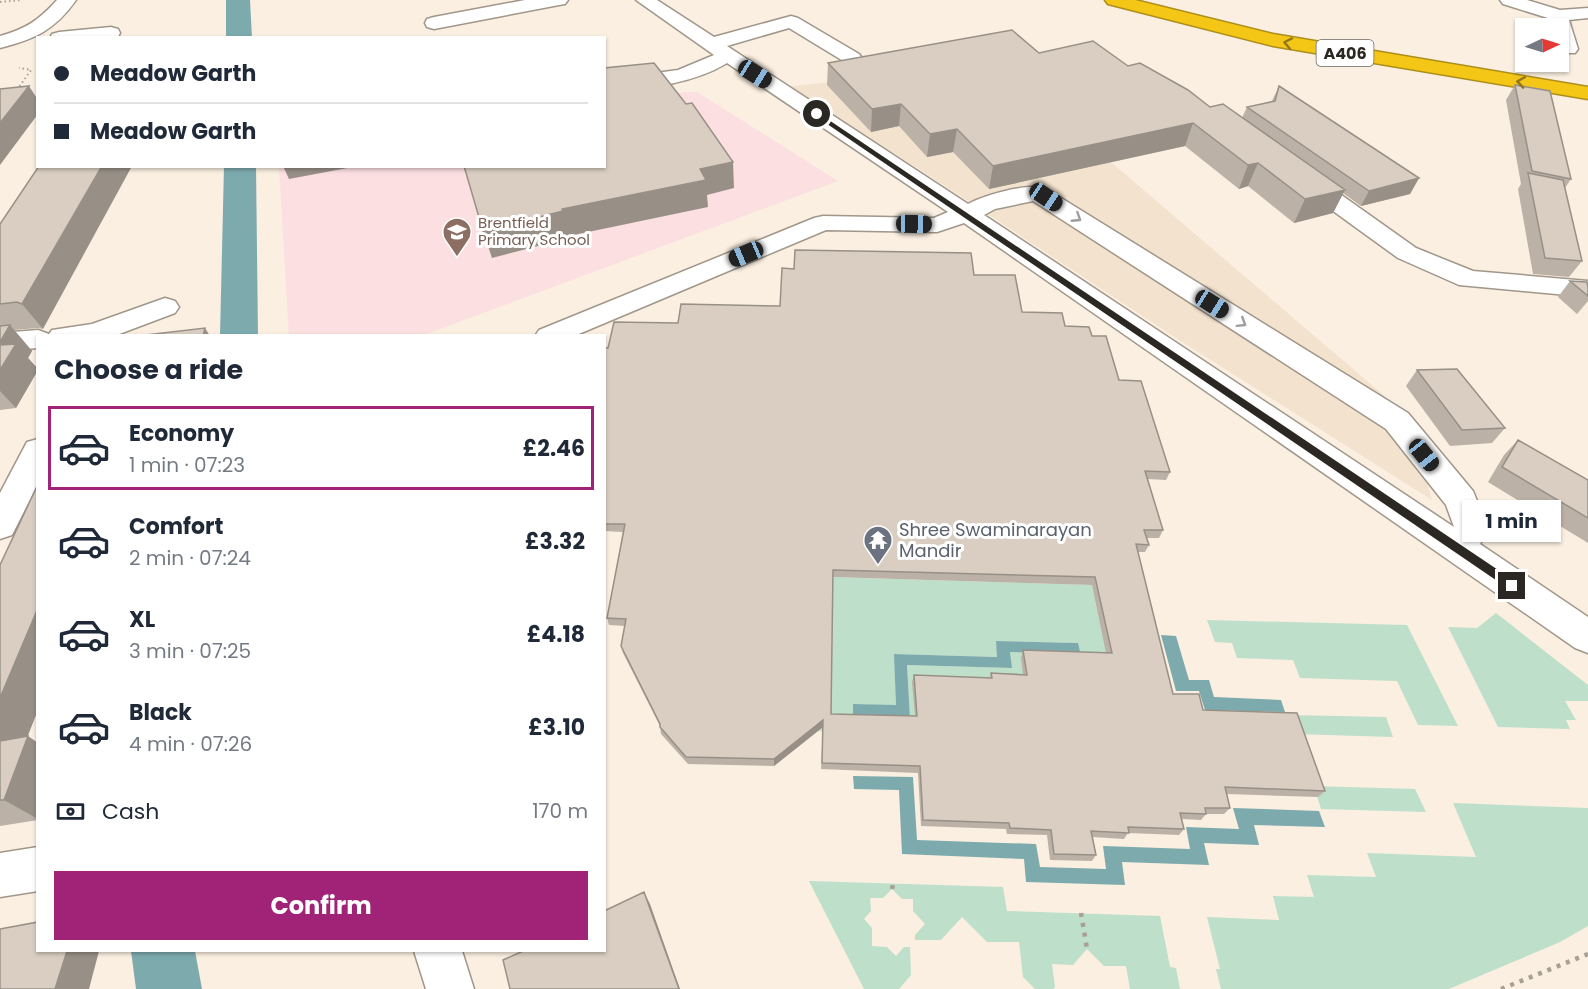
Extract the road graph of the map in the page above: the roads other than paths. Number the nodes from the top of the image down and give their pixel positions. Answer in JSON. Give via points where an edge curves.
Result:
{"nodes":[{"id":1,"x":67,"y":0,"type":"edge"},
{"id":2,"x":559,"y":0,"type":"edge"},
{"id":3,"x":645,"y":0,"type":"edge"},
{"id":4,"x":1114,"y":0,"type":"edge"},
{"id":5,"x":1184,"y":0,"type":"edge"},
{"id":6,"x":1509,"y":0,"type":"edge"},
{"id":7,"x":1588,"y":13,"type":"edge"},
{"id":8,"x":1559,"y":16,"type":"joint"},
{"id":9,"x":1263,"y":18,"type":"dead end"},
{"id":10,"x":434,"y":23,"type":"dead end"},
{"id":11,"x":1314,"y":28,"type":"dead end"},
{"id":12,"x":111,"y":33,"type":"dead end"},
{"id":13,"x":36,"y":36,"type":"edge"},
{"id":14,"x":80,"y":36,"type":"edge"},
{"id":15,"x":0,"y":42,"type":"edge"},
{"id":16,"x":1416,"y":45,"type":"dead end"},
{"id":17,"x":28,"y":46,"type":"edge"},
{"id":18,"x":719,"y":50,"type":"junction"},
{"id":19,"x":852,"y":58,"type":"edge"},
{"id":20,"x":606,"y":86,"type":"edge"},
{"id":21,"x":1588,"y":93,"type":"edge"},
{"id":22,"x":1283,"y":164,"type":"edge"},
{"id":23,"x":967,"y":214,"type":"junction"},
{"id":24,"x":1588,"y":289,"type":"edge"},
{"id":25,"x":165,"y":306,"type":"dead end"},
{"id":26,"x":94,"y":334,"type":"edge"},
{"id":27,"x":554,"y":334,"type":"edge"},
{"id":28,"x":36,"y":339,"type":"edge"},
{"id":29,"x":0,"y":342,"type":"edge"},
{"id":30,"x":36,"y":454,"type":"edge"},
{"id":31,"x":0,"y":526,"type":"edge"},
{"id":32,"x":1456,"y":547,"type":"junction"},
{"id":33,"x":1588,"y":637,"type":"edge"},
{"id":34,"x":36,"y":869,"type":"edge"},
{"id":35,"x":0,"y":875,"type":"edge"},
{"id":36,"x":438,"y":952,"type":"edge"},
{"id":37,"x":450,"y":989,"type":"edge"}],
"edges":[{"from":1,"to":13,"type":"street"},
{"from":2,"to":10,"type":"street"},
{"from":3,"to":18,"type":"street"},
{"from":21,"to":4,"type":"highway","number":"A406","one_way":true,"via":[[1283,42]]},
{"from":5,"to":9,"type":"highway"},
{"from":6,"to":8,"type":"street"},
{"from":7,"to":8,"type":"street"},
{"from":11,"to":16,"type":"highway","number":"A406"},
{"from":12,"to":14,"type":"street"},
{"from":15,"to":17,"type":"street"},
{"from":18,"to":19,"type":"street","via":[[791,22]]},
{"from":18,"to":20,"type":"street","via":[[715,64],[685,74]]},
{"from":18,"to":23,"type":"street"},
{"from":22,"to":24,"type":"street","via":[[1407,253],[1468,279]]},
{"from":23,"to":27,"type":"street","via":[[937,225],[823,223]]},
{"from":23,"to":32,"type":"street"},
{"from":23,"to":32,"type":"street","one_way":true,"via":[[988,203],[1028,194],[1046,197],[1367,400],[1397,422],[1461,500],[1472,530]]},
{"from":25,"to":26,"type":"street"},
{"from":28,"to":29,"type":"street"},
{"from":30,"to":31,"type":"street"},
{"from":32,"to":33,"type":"street"},
{"from":34,"to":35,"type":"street"},
{"from":36,"to":37,"type":"street"}]}
